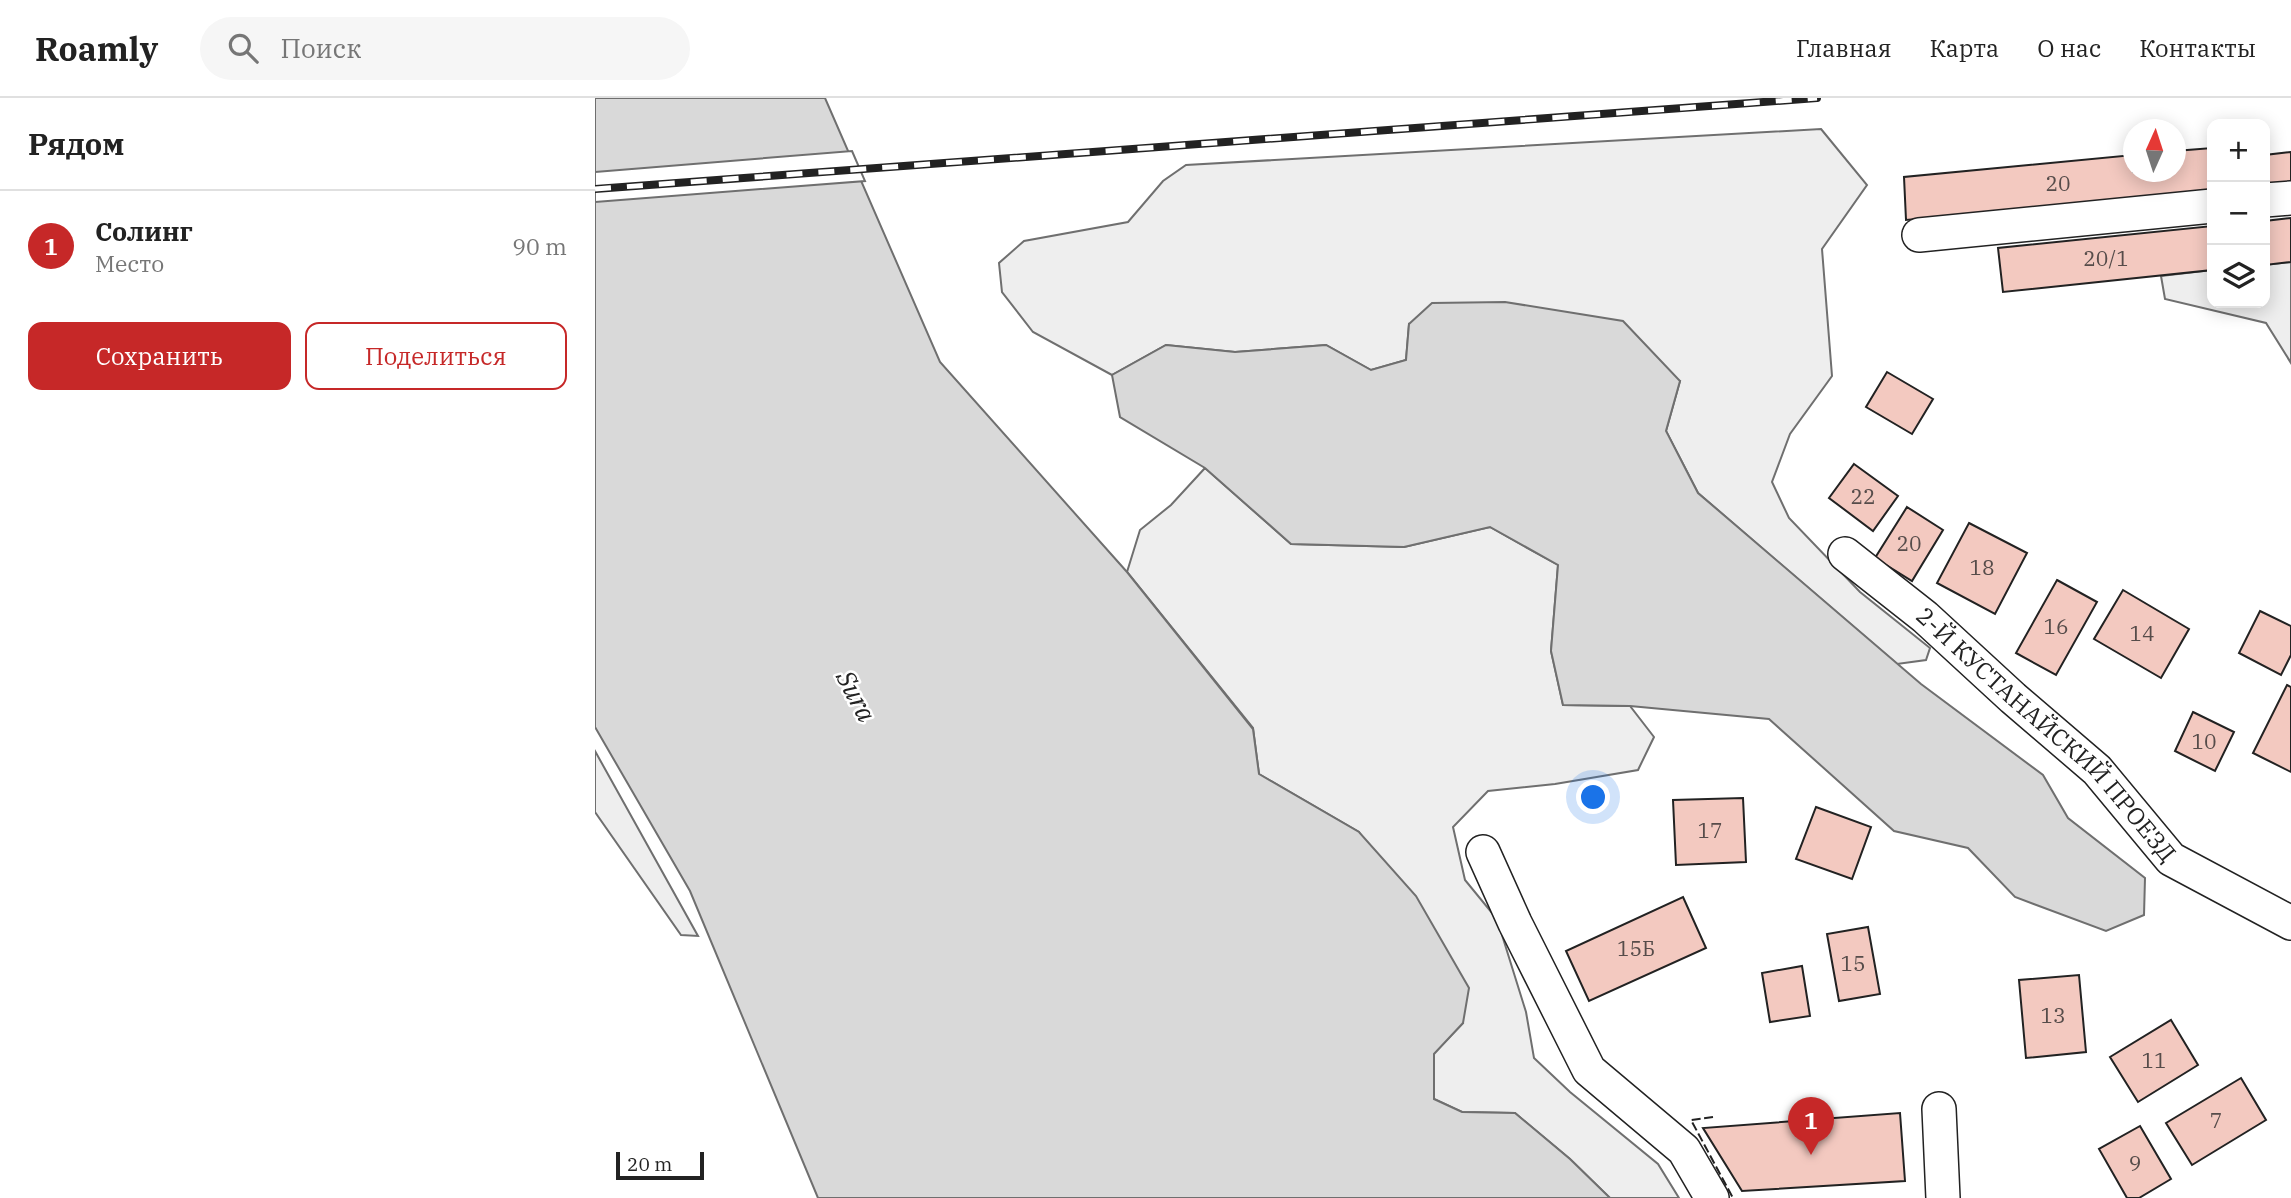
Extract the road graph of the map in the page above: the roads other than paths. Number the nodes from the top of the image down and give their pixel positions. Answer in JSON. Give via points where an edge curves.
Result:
{"nodes":[{"id":1,"x":2291,"y":198,"type":"edge"},
{"id":2,"x":2270,"y":200,"type":"edge"},
{"id":3,"x":2207,"y":206,"type":"edge"},
{"id":4,"x":1919,"y":235,"type":"dead end"},
{"id":5,"x":1845,"y":554,"type":"dead end"},
{"id":6,"x":1483,"y":852,"type":"dead end"},
{"id":7,"x":2291,"y":923,"type":"edge"},
{"id":8,"x":1939,"y":1110,"type":"dead end"},
{"id":9,"x":1712,"y":1198,"type":"edge"},
{"id":10,"x":1943,"y":1198,"type":"edge"}],
"edges":[{"from":1,"to":2,"type":"street"},
{"from":3,"to":4,"type":"street"},
{"from":5,"to":7,"type":"street","name":"2-Й КУСТАНАЙСКИЙ ПРОЕЗД","via":[[1925,617],[2097,770],[2171,859]]},
{"from":6,"to":9,"type":"street","via":[[1589,1070],[1684,1150]]},
{"from":8,"to":10,"type":"street"}]}
